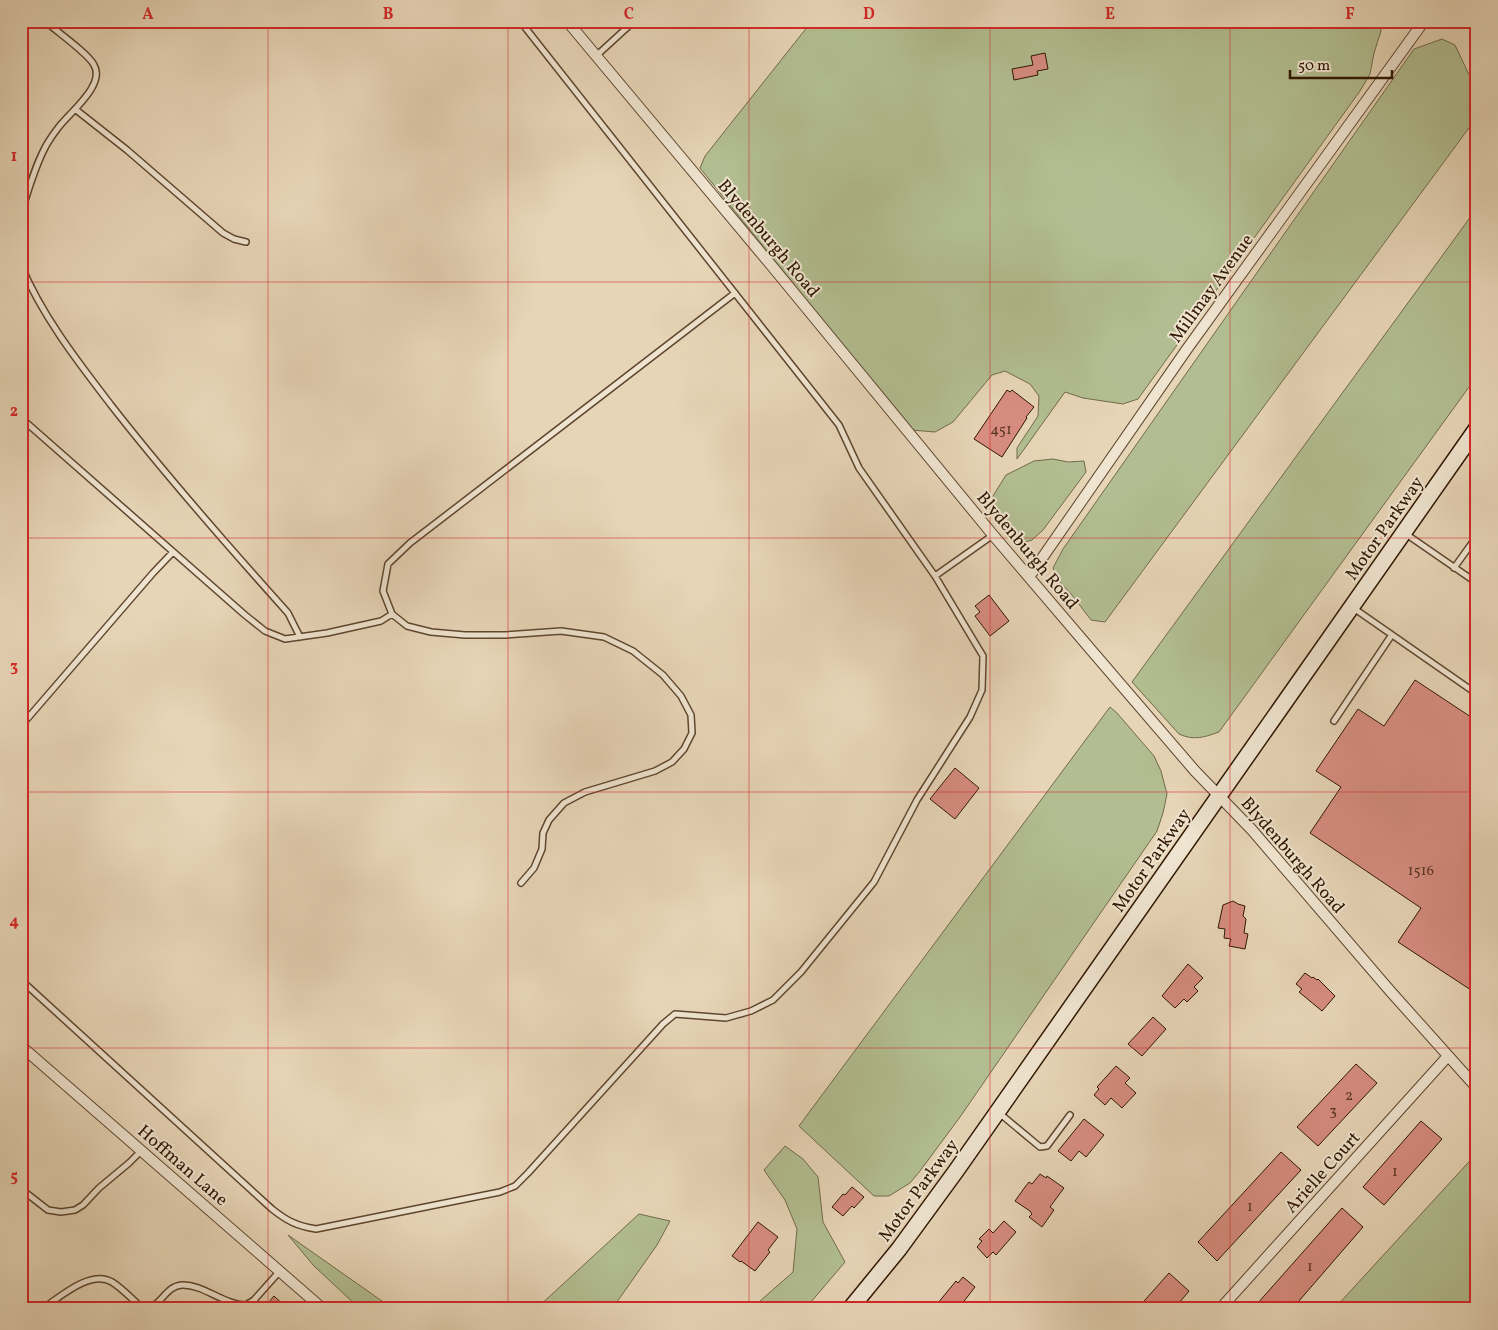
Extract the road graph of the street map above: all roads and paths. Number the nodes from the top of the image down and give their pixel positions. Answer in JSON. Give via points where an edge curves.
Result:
{"nodes":[{"id":1,"x":45,"y":21,"type":"edge"},
{"id":2,"x":520,"y":21,"type":"edge"},
{"id":3,"x":567,"y":21,"type":"edge"},
{"id":4,"x":632,"y":21,"type":"edge"},
{"id":5,"x":1424,"y":21,"type":"edge"},
{"id":6,"x":595,"y":56,"type":"junction"},
{"id":7,"x":75,"y":109,"type":"junction"},
{"id":8,"x":21,"y":212,"type":"edge"},
{"id":9,"x":246,"y":242,"type":"dead end"},
{"id":10,"x":21,"y":265,"type":"edge"},
{"id":11,"x":736,"y":293,"type":"junction"},
{"id":12,"x":21,"y":418,"type":"edge"},
{"id":13,"x":1477,"y":428,"type":"edge"},
{"id":14,"x":1403,"y":533,"type":"junction"},
{"id":15,"x":994,"y":535,"type":"junction"},
{"id":16,"x":1477,"y":536,"type":"edge"},
{"id":17,"x":173,"y":552,"type":"junction"},
{"id":18,"x":1454,"y":568,"type":"junction"},
{"id":19,"x":935,"y":576,"type":"junction"},
{"id":20,"x":1029,"y":577,"type":"junction"},
{"id":21,"x":1477,"y":583,"type":"edge"},
{"id":22,"x":1352,"y":607,"type":"junction"},
{"id":23,"x":392,"y":614,"type":"junction"},
{"id":24,"x":1391,"y":636,"type":"junction"},
{"id":25,"x":300,"y":637,"type":"junction"},
{"id":26,"x":1477,"y":694,"type":"edge"},
{"id":27,"x":1334,"y":721,"type":"dead end"},
{"id":28,"x":21,"y":726,"type":"edge"},
{"id":29,"x":1219,"y":796,"type":"junction"},
{"id":30,"x":521,"y":883,"type":"dead end"},
{"id":31,"x":21,"y":980,"type":"edge"},
{"id":32,"x":21,"y":1046,"type":"edge"},
{"id":33,"x":1448,"y":1056,"type":"junction"},
{"id":34,"x":1477,"y":1088,"type":"edge"},
{"id":35,"x":998,"y":1112,"type":"junction"},
{"id":36,"x":1070,"y":1116,"type":"dead end"},
{"id":37,"x":141,"y":1151,"type":"junction"},
{"id":38,"x":21,"y":1189,"type":"edge"},
{"id":39,"x":280,"y":1271,"type":"junction"},
{"id":40,"x":42,"y":1309,"type":"edge"},
{"id":41,"x":323,"y":1309,"type":"edge"},
{"id":42,"x":850,"y":1309,"type":"edge"},
{"id":43,"x":1220,"y":1309,"type":"edge"}],
"edges":[{"from":1,"to":7,"type":"lane","via":[[95,65],[95,82]]},
{"from":2,"to":11,"type":"lane"},
{"from":3,"to":6,"type":"street","name":"Blydenburgh Road"},
{"from":4,"to":6,"type":"lane"},
{"from":5,"to":20,"type":"street","name":"Millmay Avenue","via":[[1187,349]]},
{"from":6,"to":15,"type":"street","name":"Blydenburgh Road"},
{"from":7,"to":8,"type":"lane","via":[[47,144]]},
{"from":7,"to":9,"type":"lane","via":[[223,233]]},
{"from":10,"to":25,"type":"lane","via":[[32,292],[86,372],[178,488],[288,613]]},
{"from":11,"to":19,"type":"lane","via":[[839,425],[859,468]]},
{"from":11,"to":23,"type":"lane","via":[[410,543],[388,564],[383,591]]},
{"from":12,"to":17,"type":"lane"},
{"from":13,"to":14,"type":"main road","name":"Motor Parkway"},
{"from":14,"to":18,"type":"lane"},
{"from":14,"to":22,"type":"main road","name":"Motor Parkway"},
{"from":15,"to":19,"type":"lane"},
{"from":15,"to":20,"type":"street","name":"Blydenburgh Road"},
{"from":16,"to":18,"type":"lane"},
{"from":17,"to":25,"type":"lane","via":[[265,631],[285,639]]},
{"from":17,"to":28,"type":"lane"},
{"from":18,"to":21,"type":"lane"},
{"from":19,"to":31,"type":"lane","via":[[983,656],[982,690],[970,717],[917,800],[874,882],[801,972],[773,1000],[726,1018],[675,1014],[662,1024],[515,1186],[500,1192],[316,1229],[300,1227],[272,1209]]},
{"from":20,"to":29,"type":"street","name":"Blydenburgh Road"},
{"from":22,"to":24,"type":"lane"},
{"from":22,"to":29,"type":"main road","name":"Motor Parkway"},
{"from":23,"to":25,"type":"lane","via":[[381,621]]},
{"from":23,"to":30,"type":"lane","via":[[407,626],[431,632],[473,635],[561,631],[604,637],[633,651],[662,675],[681,696],[691,715],[692,733],[672,762],[655,771],[585,792],[564,803],[549,820],[534,868]]},
{"from":24,"to":26,"type":"lane"},
{"from":24,"to":27,"type":"lane"},
{"from":29,"to":33,"type":"street","name":"Blydenburgh Road"},
{"from":29,"to":35,"type":"main road","name":"Motor Parkway"},
{"from":32,"to":37,"type":"street","name":"Hoffman Lane"},
{"from":33,"to":34,"type":"street","name":"Blydenburgh Road"},
{"from":33,"to":43,"type":"street","name":"Arielle Court"},
{"from":35,"to":36,"type":"lane","via":[[1040,1147],[1047,1146]]},
{"from":35,"to":42,"type":"main road","name":"Motor Parkway","via":[[919,1222]]},
{"from":37,"to":38,"type":"lane","via":[[75,1210],[48,1210]]},
{"from":37,"to":39,"type":"street","name":"Hoffman Lane"},
{"from":39,"to":40,"type":"lane","via":[[246,1305],[234,1304],[184,1285],[169,1290],[154,1306],[142,1308],[112,1282],[93,1278]]},
{"from":39,"to":41,"type":"street","name":"Hoffman Lane"}]}
